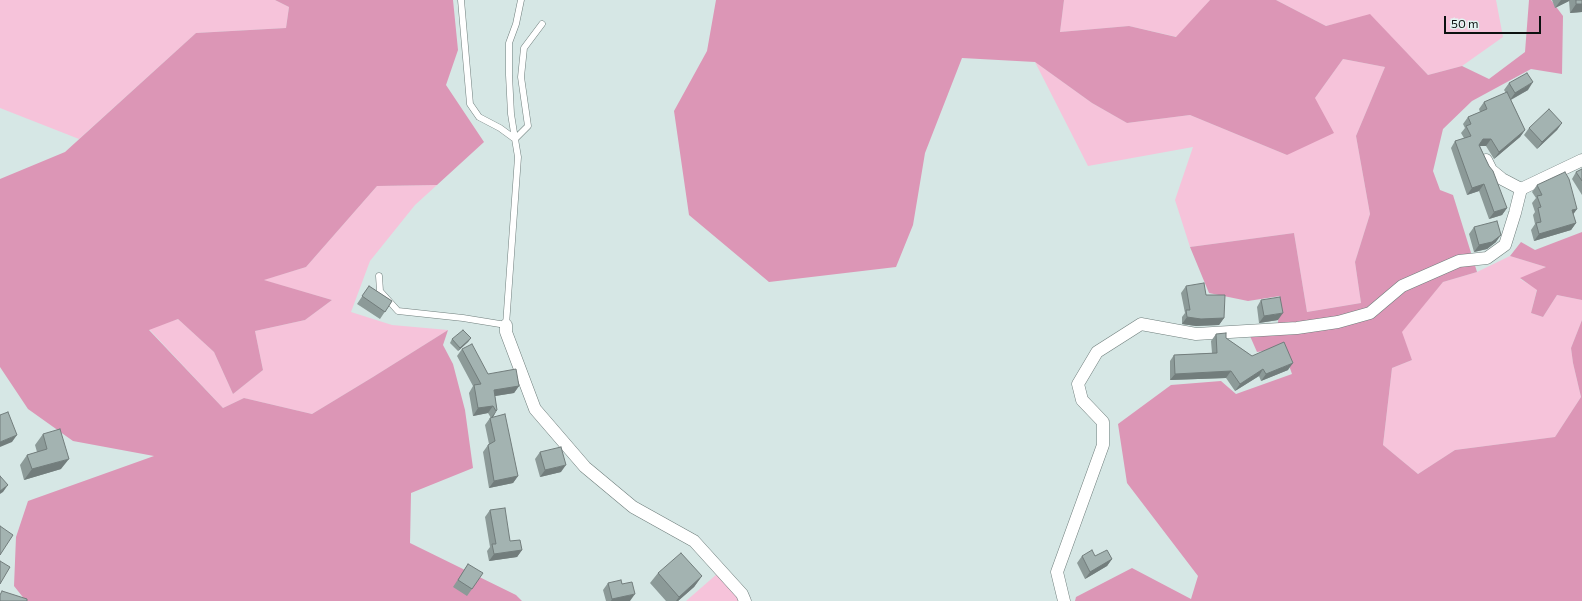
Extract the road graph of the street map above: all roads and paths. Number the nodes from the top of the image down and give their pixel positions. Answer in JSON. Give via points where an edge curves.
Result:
{"nodes":[{"id":1,"x":461,"y":0,"type":"edge"},
{"id":2,"x":521,"y":0,"type":"edge"},
{"id":3,"x":542,"y":24,"type":"dead end"},
{"id":4,"x":515,"y":139,"type":"junction"},
{"id":5,"x":1482,"y":152,"type":"edge"},
{"id":6,"x":1582,"y":160,"type":"edge"},
{"id":7,"x":1521,"y":189,"type":"junction"},
{"id":8,"x":380,"y":276,"type":"dead end"},
{"id":9,"x":506,"y":324,"type":"junction"},
{"id":10,"x":745,"y":601,"type":"edge"},
{"id":11,"x":1064,"y":601,"type":"edge"}],
"edges":[{"from":1,"to":4,"type":"lane","via":[[470,104],[479,117]]},
{"from":2,"to":4,"type":"lane","via":[[509,43],[511,114]]},
{"from":3,"to":4,"type":"lane","via":[[524,48],[521,76],[528,126]]},
{"from":4,"to":9,"type":"lane","via":[[518,157]]},
{"from":5,"to":7,"type":"street","via":[[1491,170]]},
{"from":6,"to":7,"type":"street"},
{"from":7,"to":11,"type":"street","via":[[1505,245],[1487,258],[1459,261],[1402,286],[1370,313],[1338,322],[1297,328],[1196,334],[1141,324],[1097,352],[1078,384],[1082,400],[1103,422],[1103,445],[1057,572]]},
{"from":8,"to":9,"type":"lane","via":[[380,291],[398,311]]},
{"from":9,"to":10,"type":"street","via":[[506,332],[535,408],[585,467],[634,507],[694,541],[742,594]]}]}
